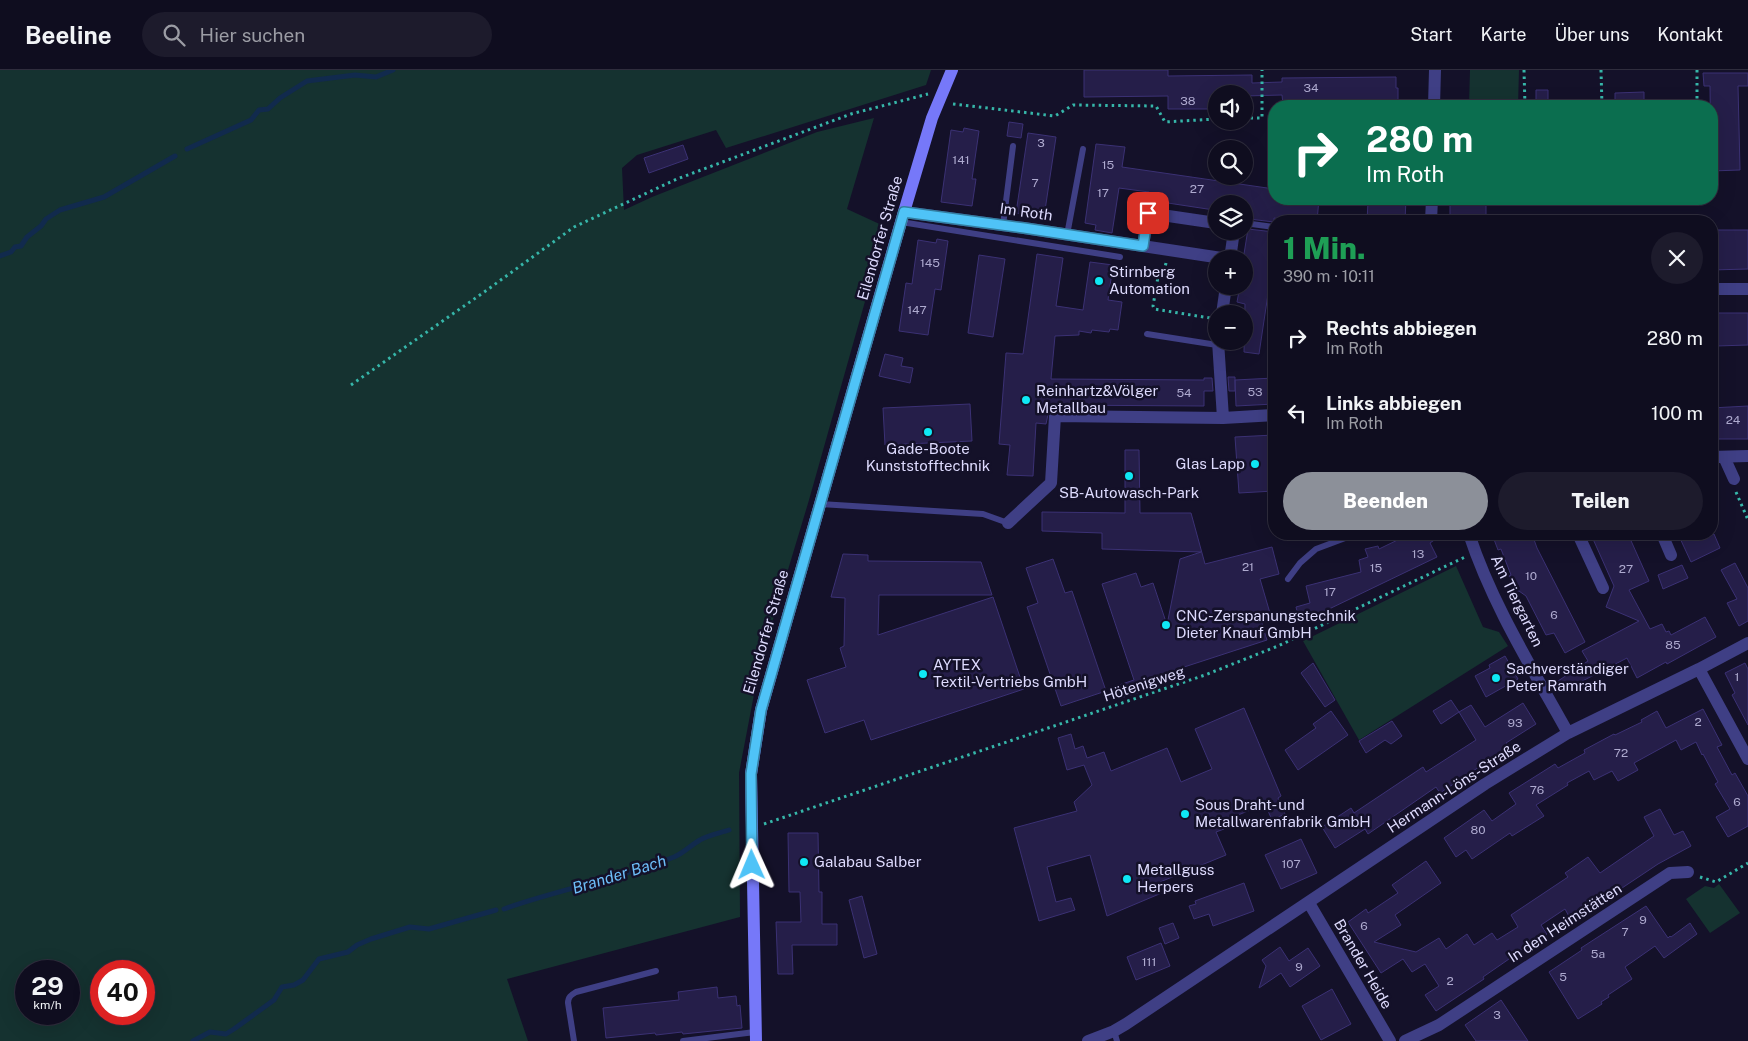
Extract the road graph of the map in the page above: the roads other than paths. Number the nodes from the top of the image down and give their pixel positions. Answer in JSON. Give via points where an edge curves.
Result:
{"nodes":[{"id":1,"x":952,"y":70,"type":"edge"},
{"id":2,"x":1435,"y":70,"type":"edge"},
{"id":3,"x":1434,"y":100,"type":"edge"},
{"id":4,"x":1013,"y":146,"type":"dead end"},
{"id":5,"x":1083,"y":149,"type":"dead end"},
{"id":6,"x":902,"y":217,"type":"junction"},
{"id":7,"x":1208,"y":222,"type":"edge"},
{"id":8,"x":1253,"y":224,"type":"edge"},
{"id":9,"x":1003,"y":225,"type":"junction"},
{"id":10,"x":1268,"y":226,"type":"edge"},
{"id":11,"x":1067,"y":235,"type":"junction"},
{"id":12,"x":1143,"y":246,"type":"junction"},
{"id":13,"x":1208,"y":256,"type":"edge"},
{"id":14,"x":1120,"y":257,"type":"dead end"},
{"id":15,"x":1718,"y":289,"type":"edge"},
{"id":16,"x":1748,"y":289,"type":"edge"},
{"id":17,"x":1147,"y":334,"type":"dead end"},
{"id":18,"x":1208,"y":342,"type":"edge"},
{"id":19,"x":1218,"y":350,"type":"edge"},
{"id":20,"x":1268,"y":415,"type":"edge"},
{"id":21,"x":1223,"y":418,"type":"junction"},
{"id":22,"x":1748,"y":456,"type":"edge"},
{"id":23,"x":1718,"y":457,"type":"edge"},
{"id":24,"x":1724,"y":457,"type":"junction"},
{"id":25,"x":1734,"y":480,"type":"road end"},
{"id":26,"x":820,"y":504,"type":"junction"},
{"id":27,"x":1008,"y":523,"type":"joint"},
{"id":28,"x":1340,"y":540,"type":"edge"},
{"id":29,"x":1471,"y":540,"type":"edge"},
{"id":30,"x":1581,"y":540,"type":"edge"},
{"id":31,"x":1665,"y":540,"type":"edge"},
{"id":32,"x":1671,"y":555,"type":"dead end"},
{"id":33,"x":1288,"y":579,"type":"dead end"},
{"id":34,"x":1603,"y":588,"type":"dead end"},
{"id":35,"x":1748,"y":643,"type":"edge"},
{"id":36,"x":1699,"y":669,"type":"junction"},
{"id":37,"x":1568,"y":732,"type":"junction"},
{"id":38,"x":1748,"y":759,"type":"edge"},
{"id":39,"x":1688,"y":872,"type":"road end"},
{"id":40,"x":1309,"y":903,"type":"junction"},
{"id":41,"x":656,"y":971,"type":"dead end"},
{"id":42,"x":1115,"y":1036,"type":"edge"},
{"id":43,"x":755,"y":1037,"type":"edge"},
{"id":44,"x":574,"y":1041,"type":"edge"},
{"id":45,"x":683,"y":1041,"type":"edge"},
{"id":46,"x":1088,"y":1041,"type":"edge"},
{"id":47,"x":1390,"y":1041,"type":"edge"},
{"id":48,"x":1405,"y":1041,"type":"edge"}],
"edges":[{"from":1,"to":6,"type":"street","name":"Eilendorfer Straße","via":[[940,96]]},
{"from":2,"to":3,"type":"street"},
{"from":4,"to":9,"type":"lane"},
{"from":5,"to":11,"type":"lane"},
{"from":6,"to":9,"type":"street","name":"Im Roth"},
{"from":6,"to":14,"type":"lane"},
{"from":6,"to":26,"type":"street","name":"Eilendorfer Straße"},
{"from":7,"to":12,"type":"street","via":[[1148,213]]},
{"from":8,"to":10,"type":"lane"},
{"from":9,"to":11,"type":"street","name":"Im Roth"},
{"from":11,"to":12,"type":"street","name":"Im Roth"},
{"from":12,"to":13,"type":"street","name":"Im Roth"},
{"from":15,"to":16,"type":"street"},
{"from":17,"to":18,"type":"lane"},
{"from":19,"to":21,"type":"street"},
{"from":20,"to":21,"type":"street"},
{"from":21,"to":27,"type":"street","via":[[1055,416],[1051,483]]},
{"from":22,"to":24,"type":"street"},
{"from":23,"to":24,"type":"street"},
{"from":24,"to":25,"type":"street"},
{"from":26,"to":27,"type":"lane","via":[[983,514]]},
{"from":26,"to":43,"type":"street","name":"Eilendorfer Straße","via":[[761,710],[751,774]]},
{"from":28,"to":33,"type":"lane","via":[[1316,549]]},
{"from":29,"to":37,"type":"street","name":"Am Tiergarten","via":[[1504,617]]},
{"from":30,"to":34,"type":"street"},
{"from":31,"to":32,"type":"street"},
{"from":35,"to":36,"type":"street","name":"Hermann-Löns-Straße"},
{"from":36,"to":37,"type":"street","name":"Hermann-Löns-Straße"},
{"from":36,"to":38,"type":"street"},
{"from":37,"to":40,"type":"street","name":"Hermann-Löns-Straße"},
{"from":39,"to":48,"type":"street","name":"In den Heimstätten","via":[[1670,874],[1439,1025]]},
{"from":40,"to":42,"type":"street","name":"Hermann-Löns-Straße"},
{"from":40,"to":47,"type":"street","name":"Brander Heide"},
{"from":41,"to":44,"type":"lane","via":[[571,995],[568,1003]]},
{"from":42,"to":46,"type":"street","name":"Hermann-Löns-Straße"},
{"from":43,"to":45,"type":"lane"}]}
